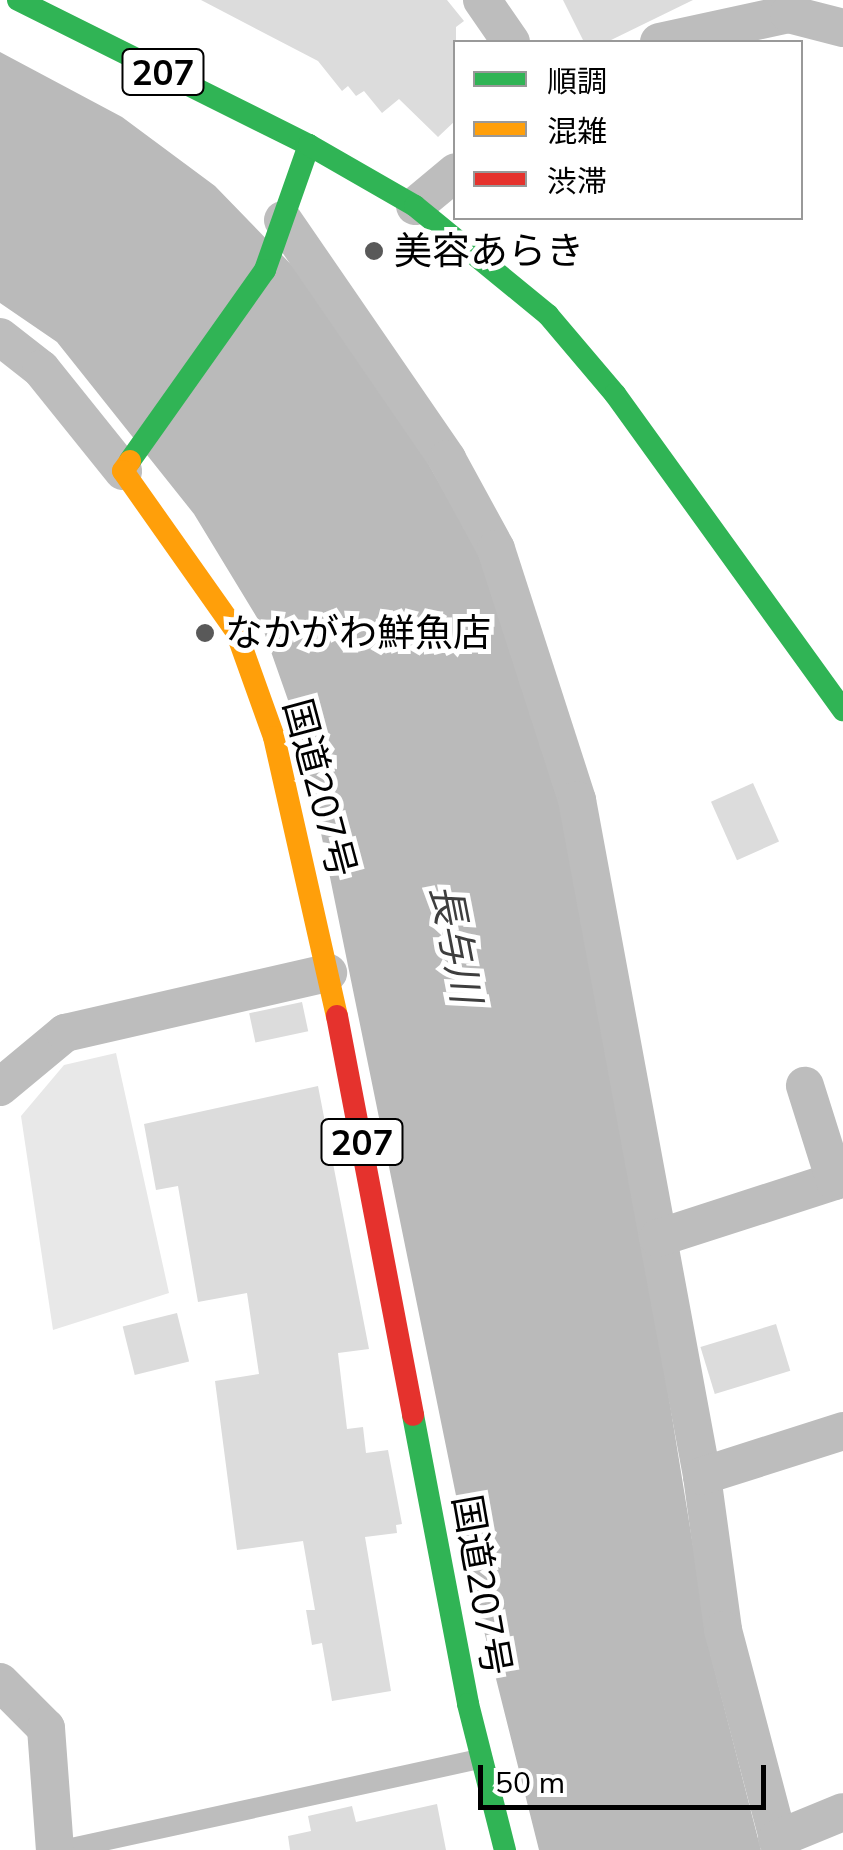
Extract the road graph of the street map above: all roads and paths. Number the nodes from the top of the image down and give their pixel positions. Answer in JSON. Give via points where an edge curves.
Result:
{"nodes":[{"id":1,"x":18,"y":0,"type":"edge"},
{"id":2,"x":482,"y":0,"type":"edge"},
{"id":3,"x":789,"y":7,"type":"edge"},
{"id":4,"x":843,"y":28,"type":"edge"},
{"id":5,"x":510,"y":40,"type":"edge"},
{"id":6,"x":666,"y":40,"type":"edge"},
{"id":7,"x":309,"y":145,"type":"junction"},
{"id":8,"x":453,"y":174,"type":"edge"},
{"id":9,"x":415,"y":206,"type":"junction"},
{"id":10,"x":279,"y":232,"type":"junction"},
{"id":11,"x":0,"y":336,"type":"edge"},
{"id":12,"x":128,"y":462,"type":"junction"},
{"id":13,"x":843,"y":710,"type":"edge"},
{"id":14,"x":328,"y":973,"type":"junction"},
{"id":15,"x":805,"y":1086,"type":"dead end"},
{"id":16,"x":0,"y":1087,"type":"edge"},
{"id":17,"x":658,"y":1238,"type":"junction"},
{"id":18,"x":843,"y":1431,"type":"edge"},
{"id":19,"x":702,"y":1476,"type":"junction"},
{"id":20,"x":0,"y":1682,"type":"edge"},
{"id":21,"x":482,"y":1758,"type":"junction"},
{"id":22,"x":843,"y":1812,"type":"edge"},
{"id":23,"x":779,"y":1844,"type":"edge"},
{"id":24,"x":58,"y":1850,"type":"edge"},
{"id":25,"x":505,"y":1850,"type":"edge"}],
"edges":[{"from":1,"to":7,"type":"main road","number":"207"},
{"from":2,"to":5,"type":"street"},
{"from":3,"to":4,"type":"street"},
{"from":3,"to":6,"type":"street"},
{"from":7,"to":9,"type":"main road"},
{"from":7,"to":10,"type":"main road"},
{"from":8,"to":9,"type":"street"},
{"from":9,"to":13,"type":"main road","via":[[548,315],[615,394]]},
{"from":10,"to":12,"type":"main road","via":[[244,306]]},
{"from":10,"to":17,"type":"street","via":[[447,459],[496,549],[578,800]]},
{"from":11,"to":12,"type":"street","via":[[40,368]]},
{"from":12,"to":14,"type":"main road","name":"国道207号","number":"207","via":[[236,631],[274,737]]},
{"from":14,"to":16,"type":"street","via":[[64,1033]]},
{"from":14,"to":21,"type":"main road","name":"国道207号","number":"207"},
{"from":15,"to":17,"type":"street","via":[[835,1181]]},
{"from":17,"to":19,"type":"street"},
{"from":18,"to":19,"type":"street"},
{"from":19,"to":23,"type":"street","via":[[723,1630]]},
{"from":20,"to":24,"type":"street","via":[[46,1728]]},
{"from":21,"to":24,"type":"lane"},
{"from":21,"to":25,"type":"main road","name":"国道207号","number":"207"},
{"from":22,"to":23,"type":"street"}]}
